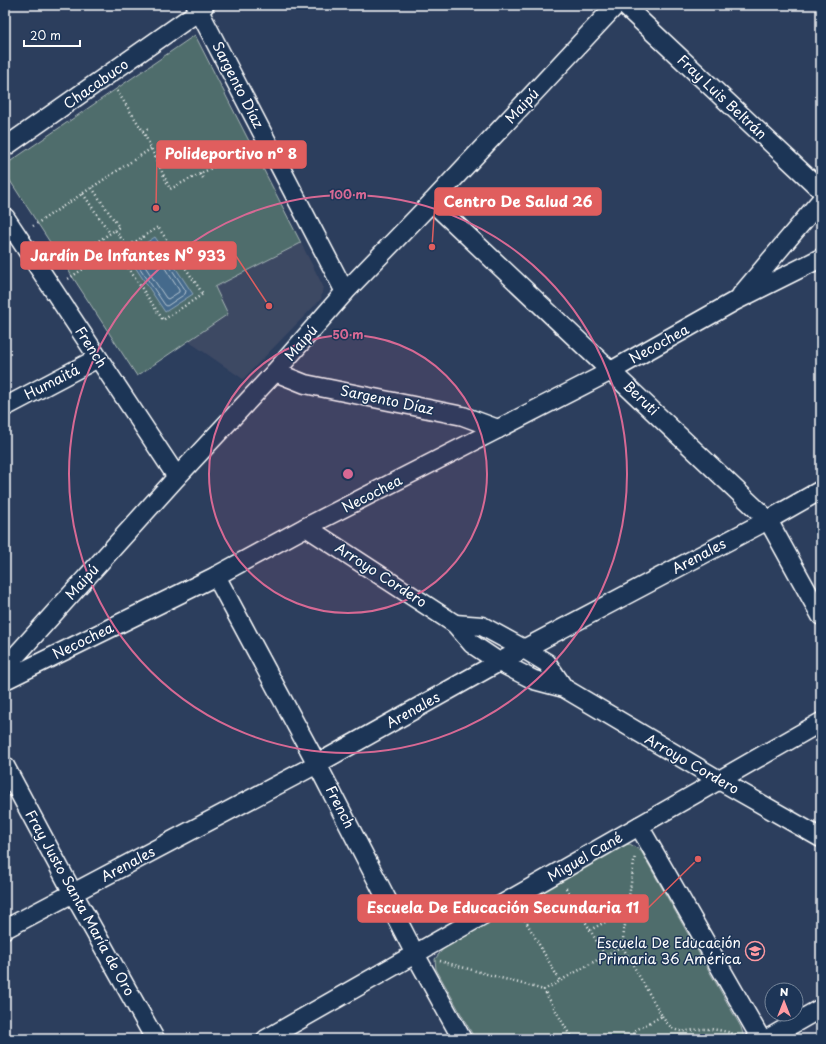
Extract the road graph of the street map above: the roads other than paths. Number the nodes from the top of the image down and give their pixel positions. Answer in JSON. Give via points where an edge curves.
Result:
{"nodes":[{"id":1,"x":616,"y":5,"type":"edge"},
{"id":2,"x":624,"y":5,"type":"edge"},
{"id":3,"x":200,"y":7,"type":"edge"},
{"id":4,"x":5,"y":147,"type":"edge"},
{"id":5,"x":821,"y":190,"type":"edge"},
{"id":6,"x":821,"y":200,"type":"edge"},
{"id":7,"x":432,"y":202,"type":"junction"},
{"id":8,"x":5,"y":216,"type":"edge"},
{"id":9,"x":821,"y":258,"type":"edge"},
{"id":10,"x":345,"y":292,"type":"junction"},
{"id":11,"x":735,"y":301,"type":"junction"},
{"id":12,"x":98,"y":358,"type":"junction"},
{"id":13,"x":611,"y":370,"type":"junction"},
{"id":14,"x":275,"y":372,"type":"junction"},
{"id":15,"x":5,"y":407,"type":"edge"},
{"id":16,"x":498,"y":429,"type":"junction"},
{"id":17,"x":177,"y":477,"type":"junction"},
{"id":18,"x":821,"y":490,"type":"edge"},
{"id":19,"x":768,"y":520,"type":"junction"},
{"id":20,"x":306,"y":527,"type":"junction"},
{"id":21,"x":216,"y":576,"type":"junction"},
{"id":22,"x":821,"y":616,"type":"edge"},
{"id":23,"x":455,"y":624,"type":"junction"},
{"id":24,"x":524,"y":649,"type":"junction"},
{"id":25,"x":499,"y":662,"type":"junction"},
{"id":26,"x":5,"y":666,"type":"edge"},
{"id":27,"x":5,"y":680,"type":"edge"},
{"id":28,"x":564,"y":688,"type":"junction"},
{"id":29,"x":821,"y":722,"type":"edge"},
{"id":30,"x":317,"y":764,"type":"junction"},
{"id":31,"x":5,"y":766,"type":"edge"},
{"id":32,"x":719,"y":780,"type":"junction"},
{"id":33,"x":639,"y":826,"type":"junction"},
{"id":34,"x":821,"y":838,"type":"edge"},
{"id":35,"x":74,"y":893,"type":"junction"},
{"id":36,"x":5,"y":928,"type":"edge"},
{"id":37,"x":416,"y":954,"type":"junction"},
{"id":38,"x":821,"y":1008,"type":"edge"},
{"id":39,"x":155,"y":1039,"type":"edge"},
{"id":40,"x":266,"y":1039,"type":"edge"},
{"id":41,"x":462,"y":1039,"type":"edge"},
{"id":42,"x":761,"y":1039,"type":"edge"},
{"id":43,"x":767,"y":1039,"type":"edge"}],
"edges":[{"from":1,"to":7,"type":"street","name":"Maipú"},
{"from":2,"to":5,"type":"street","name":"Fray Luis Beltrán"},
{"from":3,"to":4,"type":"street","name":"Chacabuco"},
{"from":3,"to":10,"type":"street","name":"Sargento Díaz"},
{"from":6,"to":11,"type":"street","name":"Necochea"},
{"from":7,"to":10,"type":"street","name":"Maipú"},
{"from":7,"to":13,"type":"street","name":"Beruti"},
{"from":8,"to":12,"type":"street","name":"French"},
{"from":9,"to":11,"type":"street","name":"Necochea"},
{"from":10,"to":14,"type":"street","name":"Maipú"},
{"from":11,"to":13,"type":"street","name":"Necochea"},
{"from":12,"to":15,"type":"street","name":"Humaitá"},
{"from":12,"to":17,"type":"street","name":"French"},
{"from":13,"to":16,"type":"street","name":"Necochea"},
{"from":13,"to":19,"type":"street","name":"Beruti"},
{"from":14,"to":16,"type":"street","name":"Sargento Díaz","via":[[305,384],[463,416]]},
{"from":14,"to":17,"type":"street","name":"Maipú"},
{"from":16,"to":20,"type":"street","name":"Necochea"},
{"from":17,"to":26,"type":"street","name":"Maipú"},
{"from":18,"to":19,"type":"street","name":"Arenales"},
{"from":19,"to":22,"type":"street","name":"Beruti"},
{"from":19,"to":24,"type":"street","name":"Arenales"},
{"from":20,"to":21,"type":"street","name":"Necochea"},
{"from":20,"to":23,"type":"street","name":"Arroyo Cordero"},
{"from":21,"to":27,"type":"street","name":"Necochea"},
{"from":21,"to":30,"type":"street","name":"French"},
{"from":23,"to":24,"type":"street","name":"Arroyo Cordero","via":[[482,626]]},
{"from":23,"to":25,"type":"street","name":"Arroyo Cordero","via":[[472,644]]},
{"from":24,"to":25,"type":"street","name":"Arenales"},
{"from":24,"to":28,"type":"street","name":"Arroyo Cordero","via":[[547,663]]},
{"from":25,"to":28,"type":"street","name":"Arroyo Cordero","via":[[534,680]]},
{"from":25,"to":30,"type":"street","name":"Arenales"},
{"from":28,"to":32,"type":"street","name":"Arroyo Cordero"},
{"from":29,"to":32,"type":"street","name":"Miguel Cané"},
{"from":30,"to":35,"type":"street","name":"Arenales"},
{"from":30,"to":37,"type":"street","name":"French"},
{"from":31,"to":35,"type":"street","name":"Fray Justo Santa María de Oro"},
{"from":32,"to":33,"type":"street","name":"Miguel Cané"},
{"from":32,"to":34,"type":"street","name":"Arroyo Cordero"},
{"from":33,"to":37,"type":"street","name":"Miguel Cané"},
{"from":33,"to":42,"type":"street"},
{"from":35,"to":36,"type":"street","name":"Arenales"},
{"from":35,"to":39,"type":"street","name":"Fray Justo Santa María de Oro"},
{"from":37,"to":40,"type":"street","name":"Miguel Cané"},
{"from":37,"to":41,"type":"street","name":"French"},
{"from":38,"to":43,"type":"street"}]}
